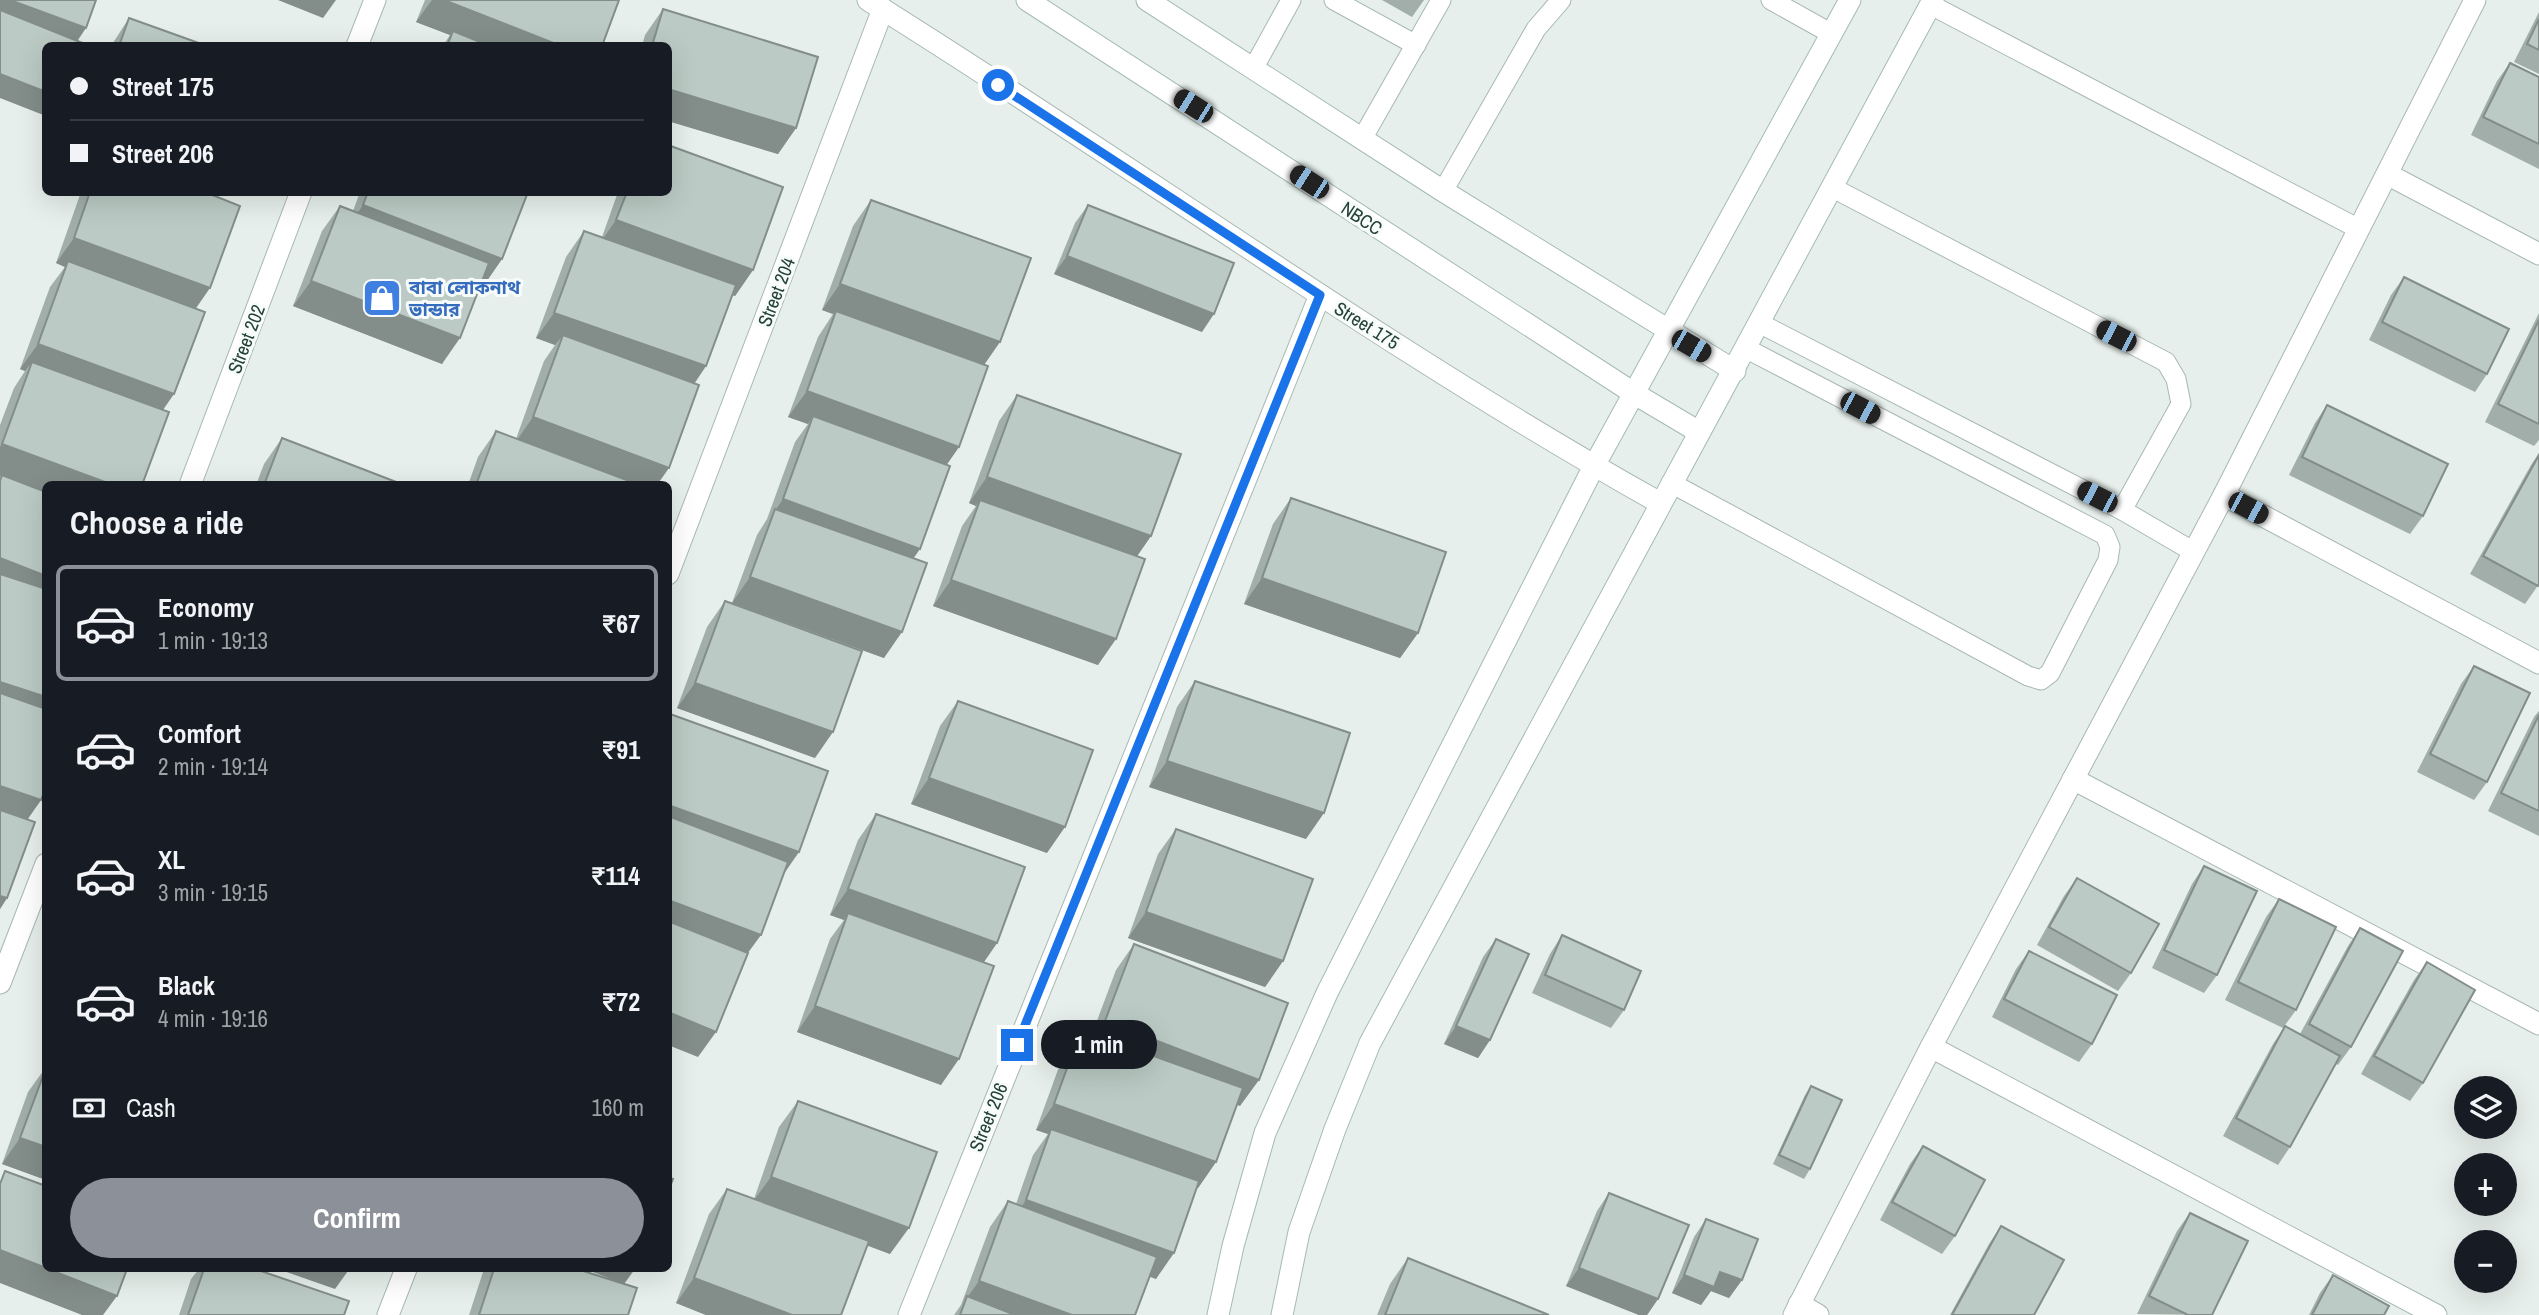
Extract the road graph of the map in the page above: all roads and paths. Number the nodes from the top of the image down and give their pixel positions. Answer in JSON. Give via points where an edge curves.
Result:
{"nodes":[{"id":1,"x":375,"y":0,"type":"edge"},
{"id":2,"x":1027,"y":0,"type":"edge"},
{"id":3,"x":1147,"y":0,"type":"edge"},
{"id":4,"x":1291,"y":0,"type":"edge"},
{"id":5,"x":1335,"y":0,"type":"edge"},
{"id":6,"x":1441,"y":0,"type":"edge"},
{"id":7,"x":1560,"y":0,"type":"edge"},
{"id":8,"x":1771,"y":0,"type":"edge"},
{"id":9,"x":1850,"y":0,"type":"edge"},
{"id":10,"x":2475,"y":0,"type":"edge"},
{"id":11,"x":1932,"y":3,"type":"edge"},
{"id":12,"x":875,"y":5,"type":"edge"},
{"id":13,"x":1832,"y":34,"type":"junction"},
{"id":14,"x":359,"y":42,"type":"edge"},
{"id":15,"x":1416,"y":45,"type":"junction"},
{"id":16,"x":1253,"y":69,"type":"junction"},
{"id":17,"x":1362,"y":139,"type":"junction"},
{"id":18,"x":2387,"y":174,"type":"junction"},
{"id":19,"x":1833,"y":188,"type":"junction"},
{"id":20,"x":1443,"y":191,"type":"junction"},
{"id":21,"x":299,"y":196,"type":"edge"},
{"id":22,"x":2359,"y":229,"type":"junction"},
{"id":23,"x":2539,"y":254,"type":"edge"},
{"id":24,"x":1320,"y":295,"type":"junction"},
{"id":25,"x":1761,"y":324,"type":"junction"},
{"id":26,"x":1669,"y":333,"type":"junction"},
{"id":27,"x":1747,"y":349,"type":"junction"},
{"id":28,"x":1735,"y":371,"type":"junction"},
{"id":29,"x":1635,"y":394,"type":"junction"},
{"id":30,"x":1699,"y":432,"type":"junction"},
{"id":31,"x":1594,"y":466,"type":"junction"},
{"id":32,"x":192,"y":481,"type":"edge"},
{"id":33,"x":1671,"y":483,"type":"junction"},
{"id":34,"x":2224,"y":495,"type":"junction"},
{"id":35,"x":1660,"y":503,"type":"junction"},
{"id":36,"x":2122,"y":510,"type":"junction"},
{"id":37,"x":2193,"y":552,"type":"junction"},
{"id":38,"x":672,"y":563,"type":"edge"},
{"id":39,"x":2539,"y":663,"type":"edge"},
{"id":40,"x":2073,"y":779,"type":"junction"},
{"id":41,"x":42,"y":874,"type":"edge"},
{"id":42,"x":0,"y":983,"type":"edge"},
{"id":43,"x":2539,"y":1024,"type":"edge"},
{"id":44,"x":1931,"y":1047,"type":"junction"},
{"id":45,"x":405,"y":1272,"type":"edge"},
{"id":46,"x":1797,"y":1310,"type":"edge"},
{"id":47,"x":388,"y":1315,"type":"edge"},
{"id":48,"x":909,"y":1315,"type":"edge"},
{"id":49,"x":1217,"y":1315,"type":"edge"},
{"id":50,"x":1282,"y":1315,"type":"edge"},
{"id":51,"x":1818,"y":1315,"type":"edge"},
{"id":52,"x":2436,"y":1315,"type":"edge"}],
"edges":[{"from":1,"to":14,"type":"street"},
{"from":2,"to":29,"type":"street","name":"NBCC"},
{"from":3,"to":16,"type":"street"},
{"from":4,"to":16,"type":"lane"},
{"from":5,"to":15,"type":"lane"},
{"from":6,"to":15,"type":"lane"},
{"from":7,"to":20,"type":"lane","via":[[1536,29]]},
{"from":8,"to":13,"type":"lane"},
{"from":9,"to":13,"type":"street"},
{"from":10,"to":18,"type":"street"},
{"from":11,"to":19,"type":"street"},
{"from":11,"to":22,"type":"lane"},
{"from":12,"to":24,"type":"street","name":"Street 175"},
{"from":12,"to":38,"type":"street","name":"Street 204"},
{"from":13,"to":26,"type":"street"},
{"from":15,"to":17,"type":"lane"},
{"from":16,"to":17,"type":"street"},
{"from":17,"to":20,"type":"street"},
{"from":18,"to":22,"type":"street"},
{"from":18,"to":23,"type":"street"},
{"from":19,"to":25,"type":"street"},
{"from":19,"to":36,"type":"lane","via":[[2166,362],[2176,379],[2181,404]]},
{"from":20,"to":26,"type":"street"},
{"from":21,"to":32,"type":"street","name":"Street 202"},
{"from":22,"to":34,"type":"street"},
{"from":24,"to":31,"type":"street","name":"Street 175"},
{"from":24,"to":48,"type":"street","name":"Street 206"},
{"from":25,"to":27,"type":"street"},
{"from":25,"to":36,"type":"lane"},
{"from":26,"to":28,"type":"street"},
{"from":26,"to":29,"type":"street"},
{"from":27,"to":28,"type":"street"},
{"from":27,"to":33,"type":"lane","via":[[2105,535],[2110,547],[2108,560],[2050,673],[2041,680],[2028,677]]},
{"from":28,"to":30,"type":"street"},
{"from":29,"to":30,"type":"street","name":"NBCC"},
{"from":29,"to":31,"type":"street"},
{"from":30,"to":33,"type":"street"},
{"from":31,"to":35,"type":"street","name":"Street 175"},
{"from":31,"to":49,"type":"street","via":[[1327,993],[1265,1133]]},
{"from":33,"to":35,"type":"street"},
{"from":34,"to":37,"type":"street"},
{"from":34,"to":39,"type":"street"},
{"from":35,"to":50,"type":"street","via":[[1370,1043],[1299,1232]]},
{"from":36,"to":37,"type":"lane"},
{"from":37,"to":40,"type":"street"},
{"from":40,"to":43,"type":"street"},
{"from":40,"to":44,"type":"street"},
{"from":41,"to":42,"type":"street"},
{"from":44,"to":46,"type":"street"},
{"from":44,"to":52,"type":"street"},
{"from":45,"to":47,"type":"street"},
{"from":46,"to":51,"type":"street"}]}
